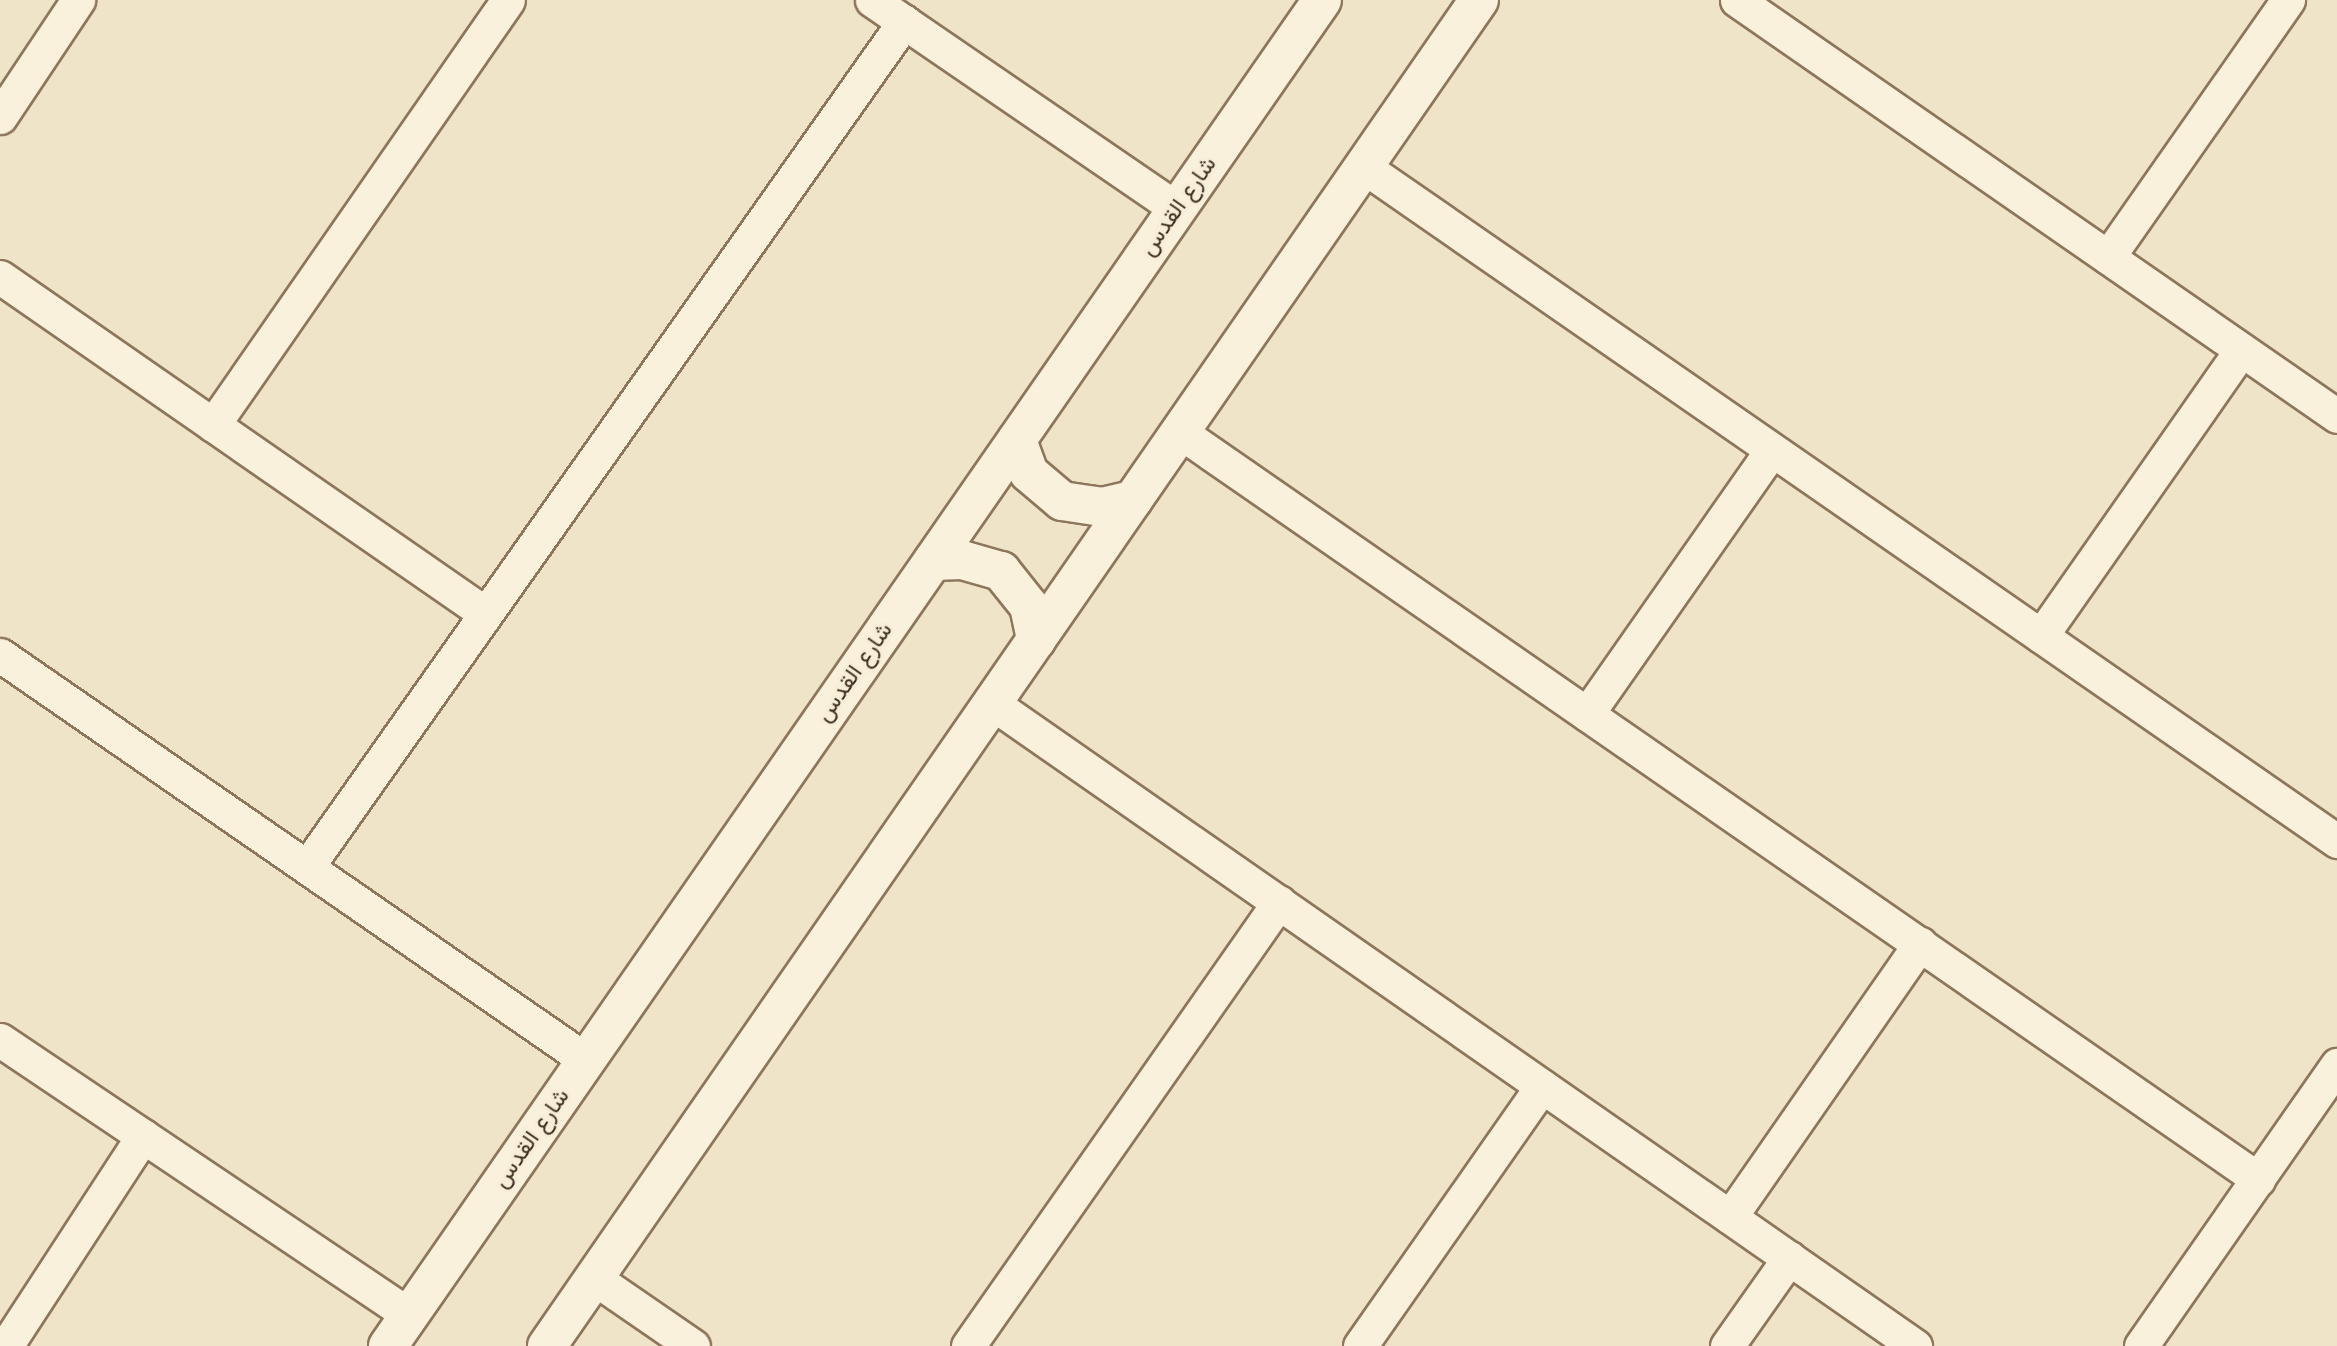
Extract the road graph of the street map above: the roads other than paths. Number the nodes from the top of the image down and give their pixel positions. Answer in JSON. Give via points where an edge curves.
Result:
{"nodes":[{"id":1,"x":78,"y":0,"type":"edge"},
{"id":2,"x":508,"y":0,"type":"edge"},
{"id":3,"x":872,"y":0,"type":"edge"},
{"id":4,"x":1322,"y":0,"type":"edge"},
{"id":5,"x":1479,"y":0,"type":"edge"},
{"id":6,"x":1737,"y":0,"type":"edge"},
{"id":7,"x":2284,"y":1,"type":"edge"},
{"id":8,"x":904,"y":22,"type":"junction"},
{"id":9,"x":0,"y":117,"type":"edge"},
{"id":10,"x":1364,"y":167,"type":"junction"},
{"id":11,"x":1177,"y":209,"type":"junction"},
{"id":12,"x":2108,"y":257,"type":"junction"},
{"id":13,"x":0,"y":277,"type":"edge"},
{"id":14,"x":2241,"y":349,"type":"junction"},
{"id":15,"x":2337,"y":416,"type":"edge"},
{"id":16,"x":213,"y":425,"type":"junction"},
{"id":17,"x":1180,"y":432,"type":"junction"},
{"id":18,"x":1017,"y":440,"type":"junction"},
{"id":19,"x":1772,"y":450,"type":"junction"},
{"id":20,"x":1133,"y":500,"type":"junction"},
{"id":21,"x":933,"y":561,"type":"junction"},
{"id":22,"x":486,"y":614,"type":"junction"},
{"id":23,"x":2041,"y":636,"type":"junction"},
{"id":24,"x":1036,"y":640,"type":"junction"},
{"id":25,"x":0,"y":655,"type":"edge"},
{"id":26,"x":992,"y":703,"type":"junction"},
{"id":27,"x":1587,"y":714,"type":"junction"},
{"id":28,"x":2337,"y":841,"type":"edge"},
{"id":29,"x":307,"y":867,"type":"junction"},
{"id":30,"x":1279,"y":902,"type":"junction"},
{"id":31,"x":1920,"y":944,"type":"junction"},
{"id":32,"x":0,"y":1040,"type":"edge"},
{"id":33,"x":586,"y":1060,"type":"junction"},
{"id":34,"x":2337,"y":1065,"type":"edge"},
{"id":35,"x":1542,"y":1086,"type":"junction"},
{"id":36,"x":144,"y":1136,"type":"junction"},
{"id":37,"x":2258,"y":1179,"type":"junction"},
{"id":38,"x":1730,"y":1217,"type":"junction"},
{"id":39,"x":1789,"y":1258,"type":"junction"},
{"id":40,"x":594,"y":1278,"type":"junction"},
{"id":41,"x":410,"y":1314,"type":"junction"},
{"id":42,"x":6,"y":1346,"type":"edge"},
{"id":43,"x":388,"y":1346,"type":"edge"},
{"id":44,"x":547,"y":1346,"type":"edge"},
{"id":45,"x":693,"y":1346,"type":"edge"},
{"id":46,"x":968,"y":1346,"type":"edge"},
{"id":47,"x":1360,"y":1346,"type":"edge"},
{"id":48,"x":1727,"y":1346,"type":"edge"},
{"id":49,"x":1915,"y":1346,"type":"edge"},
{"id":50,"x":2141,"y":1346,"type":"edge"}],
"edges":[{"from":1,"to":9,"type":"street"},
{"from":2,"to":16,"type":"street"},
{"from":3,"to":8,"type":"street"},
{"from":4,"to":11,"type":"main road","name":"شارع القدس"},
{"from":5,"to":10,"type":"main road"},
{"from":6,"to":12,"type":"street"},
{"from":7,"to":12,"type":"street"},
{"from":8,"to":11,"type":"street"},
{"from":8,"to":22,"type":"street"},
{"from":10,"to":17,"type":"main road"},
{"from":10,"to":19,"type":"street"},
{"from":11,"to":18,"type":"main road","name":"شارع القدس"},
{"from":12,"to":14,"type":"street"},
{"from":13,"to":16,"type":"street"},
{"from":14,"to":15,"type":"street"},
{"from":14,"to":23,"type":"street"},
{"from":16,"to":22,"type":"street"},
{"from":17,"to":20,"type":"main road"},
{"from":17,"to":27,"type":"street"},
{"from":18,"to":20,"type":"main road","via":[[1029,473],[1062,501],[1102,507]]},
{"from":18,"to":21,"type":"main road","name":"شارع القدس"},
{"from":19,"to":23,"type":"street"},
{"from":19,"to":27,"type":"street"},
{"from":20,"to":24,"type":"main road"},
{"from":21,"to":24,"type":"main road","via":[[962,560],[1001,572],[1029,606]]},
{"from":21,"to":33,"type":"main road","name":"شارع القدس"},
{"from":22,"to":29,"type":"street"},
{"from":23,"to":28,"type":"street"},
{"from":24,"to":26,"type":"main road"},
{"from":25,"to":29,"type":"street"},
{"from":26,"to":30,"type":"street"},
{"from":26,"to":40,"type":"main road"},
{"from":27,"to":31,"type":"street"},
{"from":29,"to":33,"type":"street"},
{"from":30,"to":35,"type":"street"},
{"from":30,"to":46,"type":"street"},
{"from":31,"to":37,"type":"street"},
{"from":31,"to":38,"type":"street"},
{"from":32,"to":36,"type":"street"},
{"from":33,"to":41,"type":"main road","name":"شارع القدس"},
{"from":34,"to":37,"type":"street"},
{"from":35,"to":38,"type":"street"},
{"from":35,"to":47,"type":"street"},
{"from":36,"to":41,"type":"street"},
{"from":36,"to":42,"type":"street"},
{"from":37,"to":50,"type":"street"},
{"from":38,"to":39,"type":"street"},
{"from":39,"to":48,"type":"street"},
{"from":39,"to":49,"type":"street"},
{"from":40,"to":44,"type":"main road"},
{"from":40,"to":45,"type":"street"},
{"from":41,"to":43,"type":"main road","name":"شارع القدس"}]}
